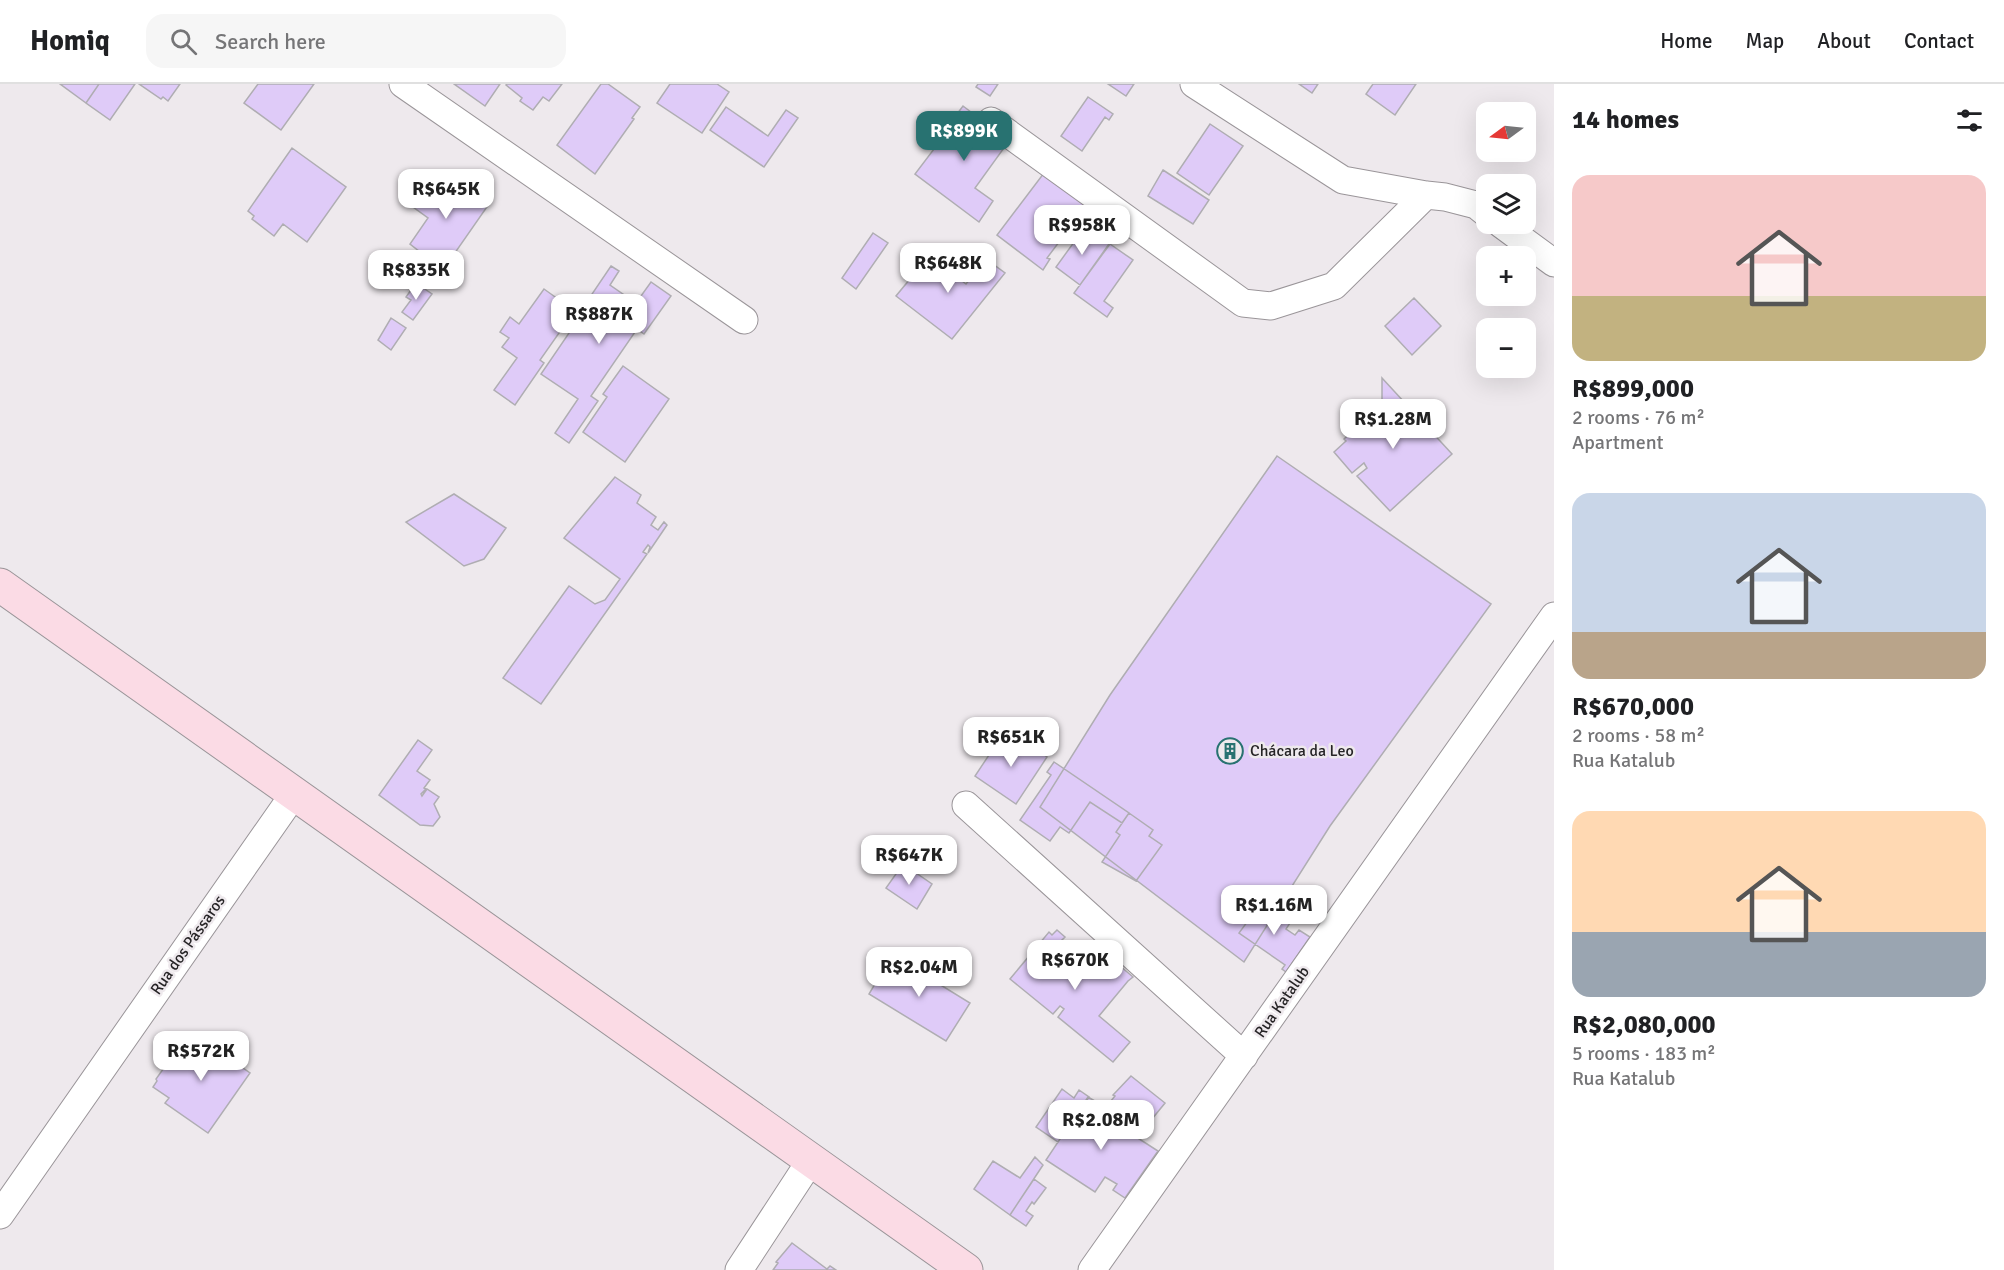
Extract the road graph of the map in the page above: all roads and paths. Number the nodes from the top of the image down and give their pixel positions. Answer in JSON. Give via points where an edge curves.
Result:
{"nodes":[{"id":1,"x":403,"y":84,"type":"edge"},
{"id":2,"x":1194,"y":84,"type":"edge"},
{"id":3,"x":991,"y":121,"type":"dead end"},
{"id":4,"x":1426,"y":195,"type":"junction"},
{"id":5,"x":1476,"y":205,"type":"edge"},
{"id":6,"x":1515,"y":234,"type":"edge"},
{"id":7,"x":1554,"y":263,"type":"edge"},
{"id":8,"x":744,"y":320,"type":"dead end"},
{"id":9,"x":0,"y":585,"type":"edge"},
{"id":10,"x":1554,"y":616,"type":"edge"},
{"id":11,"x":294,"y":794,"type":"junction"},
{"id":12,"x":966,"y":805,"type":"dead end"},
{"id":13,"x":1244,"y":1056,"type":"junction"},
{"id":14,"x":811,"y":1160,"type":"junction"},
{"id":15,"x":0,"y":1215,"type":"edge"},
{"id":16,"x":739,"y":1270,"type":"edge"},
{"id":17,"x":966,"y":1270,"type":"edge"},
{"id":18,"x":1092,"y":1270,"type":"edge"}],
"edges":[{"from":1,"to":8,"type":"street"},
{"from":2,"to":4,"type":"street","via":[[1343,180]]},
{"from":3,"to":4,"type":"street","via":[[1243,303],[1271,306],[1334,286]]},
{"from":4,"to":5,"type":"street"},
{"from":6,"to":7,"type":"street"},
{"from":9,"to":11,"type":"main road"},
{"from":10,"to":13,"type":"street","name":"Rua Katalub"},
{"from":11,"to":14,"type":"main road"},
{"from":11,"to":15,"type":"street","name":"Rua dos Pássaros"},
{"from":12,"to":13,"type":"street"},
{"from":13,"to":18,"type":"street","name":"Rua Katalub"},
{"from":14,"to":16,"type":"street"},
{"from":14,"to":17,"type":"main road"}]}
